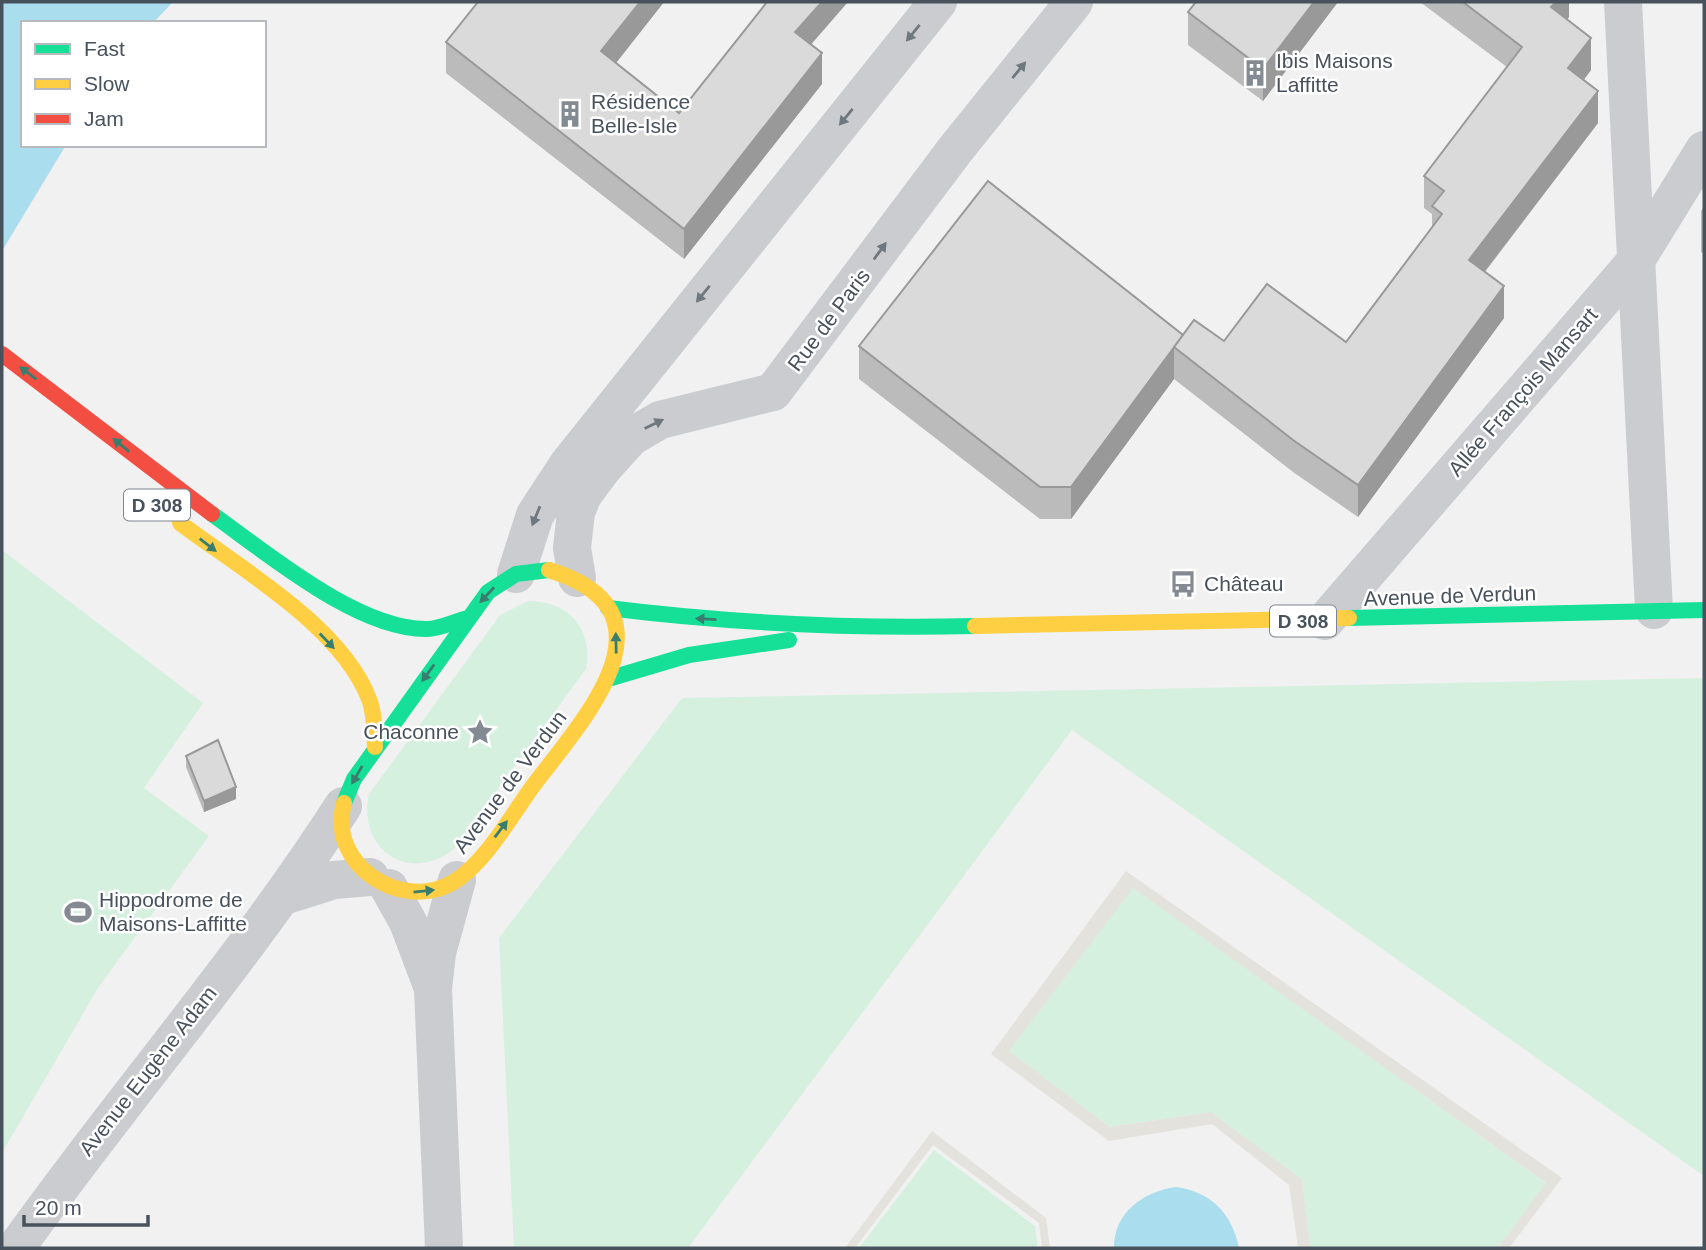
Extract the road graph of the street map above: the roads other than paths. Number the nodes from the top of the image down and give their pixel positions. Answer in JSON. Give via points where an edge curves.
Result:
{"nodes":[{"id":1,"x":938,"y":2,"type":"edge"},
{"id":2,"x":1074,"y":2,"type":"edge"},
{"id":3,"x":1623,"y":2,"type":"edge"},
{"id":4,"x":1704,"y":150,"type":"edge"},
{"id":5,"x":1635,"y":262,"type":"junction"},
{"id":6,"x":2,"y":354,"type":"edge"},
{"id":7,"x":168,"y":513,"type":"dead end"},
{"id":8,"x":516,"y":574,"type":"junction"},
{"id":9,"x":577,"y":578,"type":"junction"},
{"id":10,"x":608,"y":608,"type":"junction"},
{"id":11,"x":1654,"y":610,"type":"junction"},
{"id":12,"x":1704,"y":610,"type":"edge"},
{"id":13,"x":468,"y":618,"type":"junction"},
{"id":14,"x":1325,"y":621,"type":"junction"},
{"id":15,"x":902,"y":628,"type":"junction"},
{"id":16,"x":608,"y":679,"type":"junction"},
{"id":17,"x":375,"y":747,"type":"junction"},
{"id":18,"x":343,"y":806,"type":"junction"},
{"id":19,"x":457,"y":880,"type":"junction"},
{"id":20,"x":379,"y":882,"type":"junction"},
{"id":21,"x":283,"y":895,"type":"junction"},
{"id":22,"x":433,"y":989,"type":"junction"},
{"id":23,"x":16,"y":1248,"type":"edge"},
{"id":24,"x":444,"y":1248,"type":"edge"}],
"edges":[{"from":1,"to":8,"type":"street","one_way":true,"via":[[569,463],[535,515]]},
{"from":9,"to":2,"type":"street","name":"Rue de Paris","one_way":true,"via":[[572,548],[576,512],[603,468],[631,437],[660,420],[773,392],[955,150]]},
{"from":3,"to":5,"type":"street"},
{"from":4,"to":5,"type":"street","name":"Allée François Mansart"},
{"from":5,"to":11,"type":"street"},
{"from":5,"to":14,"type":"street","name":"Allée François Mansart"},
{"from":13,"to":6,"type":"main road","number":"D 308","one_way":true,"via":[[427,629],[344,606],[174,488]]},
{"from":7,"to":17,"type":"main road","number":"D 308","one_way":true,"via":[[317,631],[342,657],[369,698]]},
{"from":8,"to":9,"type":"main road","name":"Avenue de Verdun","via":[[549,570]]},
{"from":8,"to":13,"type":"main road","name":"Avenue de Verdun","one_way":true,"via":[[488,592]]},
{"from":9,"to":10,"type":"main road","name":"Avenue de Verdun"},
{"from":15,"to":10,"type":"main road","name":"Avenue de Verdun","number":"D 308","one_way":true,"via":[[687,618]]},
{"from":16,"to":10,"type":"main road","name":"Avenue de Verdun","one_way":true,"via":[[617,648]]},
{"from":11,"to":12,"type":"main road","name":"Avenue de Verdun","number":"D 308"},
{"from":11,"to":14,"type":"main road","name":"Avenue de Verdun","number":"D 308"},
{"from":13,"to":17,"type":"main road","name":"Avenue de Verdun","one_way":true},
{"from":14,"to":15,"type":"main road","name":"Avenue de Verdun","number":"D 308"},
{"from":15,"to":16,"type":"main road","name":"Avenue de Verdun","number":"D 308","via":[[689,654]]},
{"from":19,"to":16,"type":"main road","name":"Avenue de Verdun","one_way":true,"via":[[478,860]]},
{"from":17,"to":18,"type":"main road","name":"Avenue de Verdun","one_way":true},
{"from":18,"to":20,"type":"main road","name":"Avenue de Verdun","via":[[347,849]]},
{"from":18,"to":21,"type":"street","name":"Avenue Eugène Adam"},
{"from":20,"to":19,"type":"main road","name":"Avenue de Verdun","one_way":true,"via":[[401,892],[430,892]]},
{"from":19,"to":22,"type":"street","via":[[437,953]]},
{"from":20,"to":21,"type":"street","via":[[327,881]]},
{"from":20,"to":22,"type":"street","via":[[408,922]]},
{"from":21,"to":23,"type":"street","name":"Avenue Eugène Adam"},
{"from":22,"to":24,"type":"street"}]}
